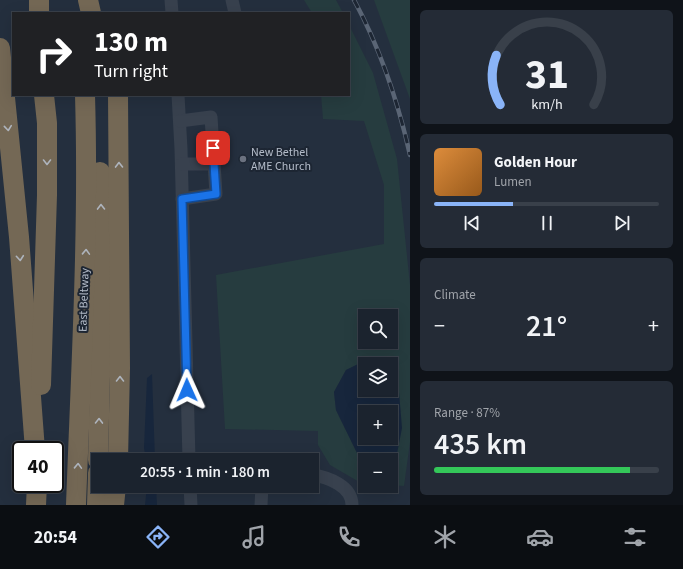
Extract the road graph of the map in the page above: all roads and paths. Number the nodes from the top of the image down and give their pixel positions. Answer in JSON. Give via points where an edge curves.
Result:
{"nodes":[{"id":1,"x":39,"y":0,"type":"edge"},
{"id":2,"x":83,"y":0,"type":"edge"},
{"id":3,"x":88,"y":0,"type":"edge"},
{"id":4,"x":172,"y":0,"type":"edge"},
{"id":5,"x":232,"y":0,"type":"edge"},
{"id":6,"x":39,"y":12,"type":"edge"},
{"id":7,"x":83,"y":12,"type":"edge"},
{"id":8,"x":91,"y":12,"type":"edge"},
{"id":9,"x":172,"y":12,"type":"edge"},
{"id":10,"x":235,"y":12,"type":"edge"},
{"id":11,"x":0,"y":48,"type":"edge"},
{"id":12,"x":44,"y":96,"type":"edge"},
{"id":13,"x":85,"y":96,"type":"edge"},
{"id":14,"x":97,"y":96,"type":"edge"},
{"id":15,"x":118,"y":96,"type":"edge"},
{"id":16,"x":178,"y":96,"type":"edge"},
{"id":17,"x":180,"y":121,"type":"junction"},
{"id":18,"x":182,"y":164,"type":"junction"},
{"id":19,"x":214,"y":164,"type":"junction"},
{"id":20,"x":182,"y":199,"type":"junction"},
{"id":21,"x":34,"y":441,"type":"edge"},
{"id":22,"x":38,"y":441,"type":"edge"},
{"id":23,"x":98,"y":453,"type":"edge"},
{"id":24,"x":118,"y":453,"type":"edge"},
{"id":25,"x":189,"y":453,"type":"edge"},
{"id":26,"x":319,"y":477,"type":"edge"},
{"id":27,"x":37,"y":493,"type":"edge"},
{"id":28,"x":97,"y":493,"type":"edge"},
{"id":29,"x":115,"y":493,"type":"edge"},
{"id":30,"x":190,"y":493,"type":"edge"},
{"id":31,"x":262,"y":493,"type":"edge"},
{"id":32,"x":36,"y":505,"type":"edge"},
{"id":33,"x":76,"y":505,"type":"edge"},
{"id":34,"x":97,"y":505,"type":"edge"},
{"id":35,"x":114,"y":505,"type":"edge"},
{"id":36,"x":191,"y":505,"type":"edge"},
{"id":37,"x":261,"y":505,"type":"edge"},
{"id":38,"x":352,"y":505,"type":"edge"}],
"edges":[{"from":1,"to":6,"type":"highway"},
{"from":2,"to":7,"type":"highway"},
{"from":3,"to":8,"type":"highway"},
{"from":4,"to":9,"type":"street"},
{"from":5,"to":10,"type":"street"},
{"from":11,"to":21,"type":"highway","one_way":true},
{"from":12,"to":22,"type":"highway","one_way":true,"via":[[47,123],[47,202]]},
{"from":33,"to":13,"type":"highway","name":"East Beltway","one_way":true,"via":[[86,224]]},
{"from":23,"to":14,"type":"highway","one_way":true,"via":[[102,238]]},
{"from":24,"to":15,"type":"highway","one_way":true},
{"from":16,"to":17,"type":"street"},
{"from":17,"to":18,"type":"street"},
{"from":17,"to":19,"type":"street","via":[[211,117]]},
{"from":18,"to":19,"type":"street"},
{"from":18,"to":20,"type":"street"},
{"from":19,"to":20,"type":"street","via":[[216,194]]},
{"from":20,"to":25,"type":"street"},
{"from":26,"to":38,"type":"street","via":[[344,488]]},
{"from":27,"to":32,"type":"highway"},
{"from":28,"to":34,"type":"highway"},
{"from":29,"to":35,"type":"highway"},
{"from":30,"to":36,"type":"street"},
{"from":31,"to":37,"type":"street"}]}
